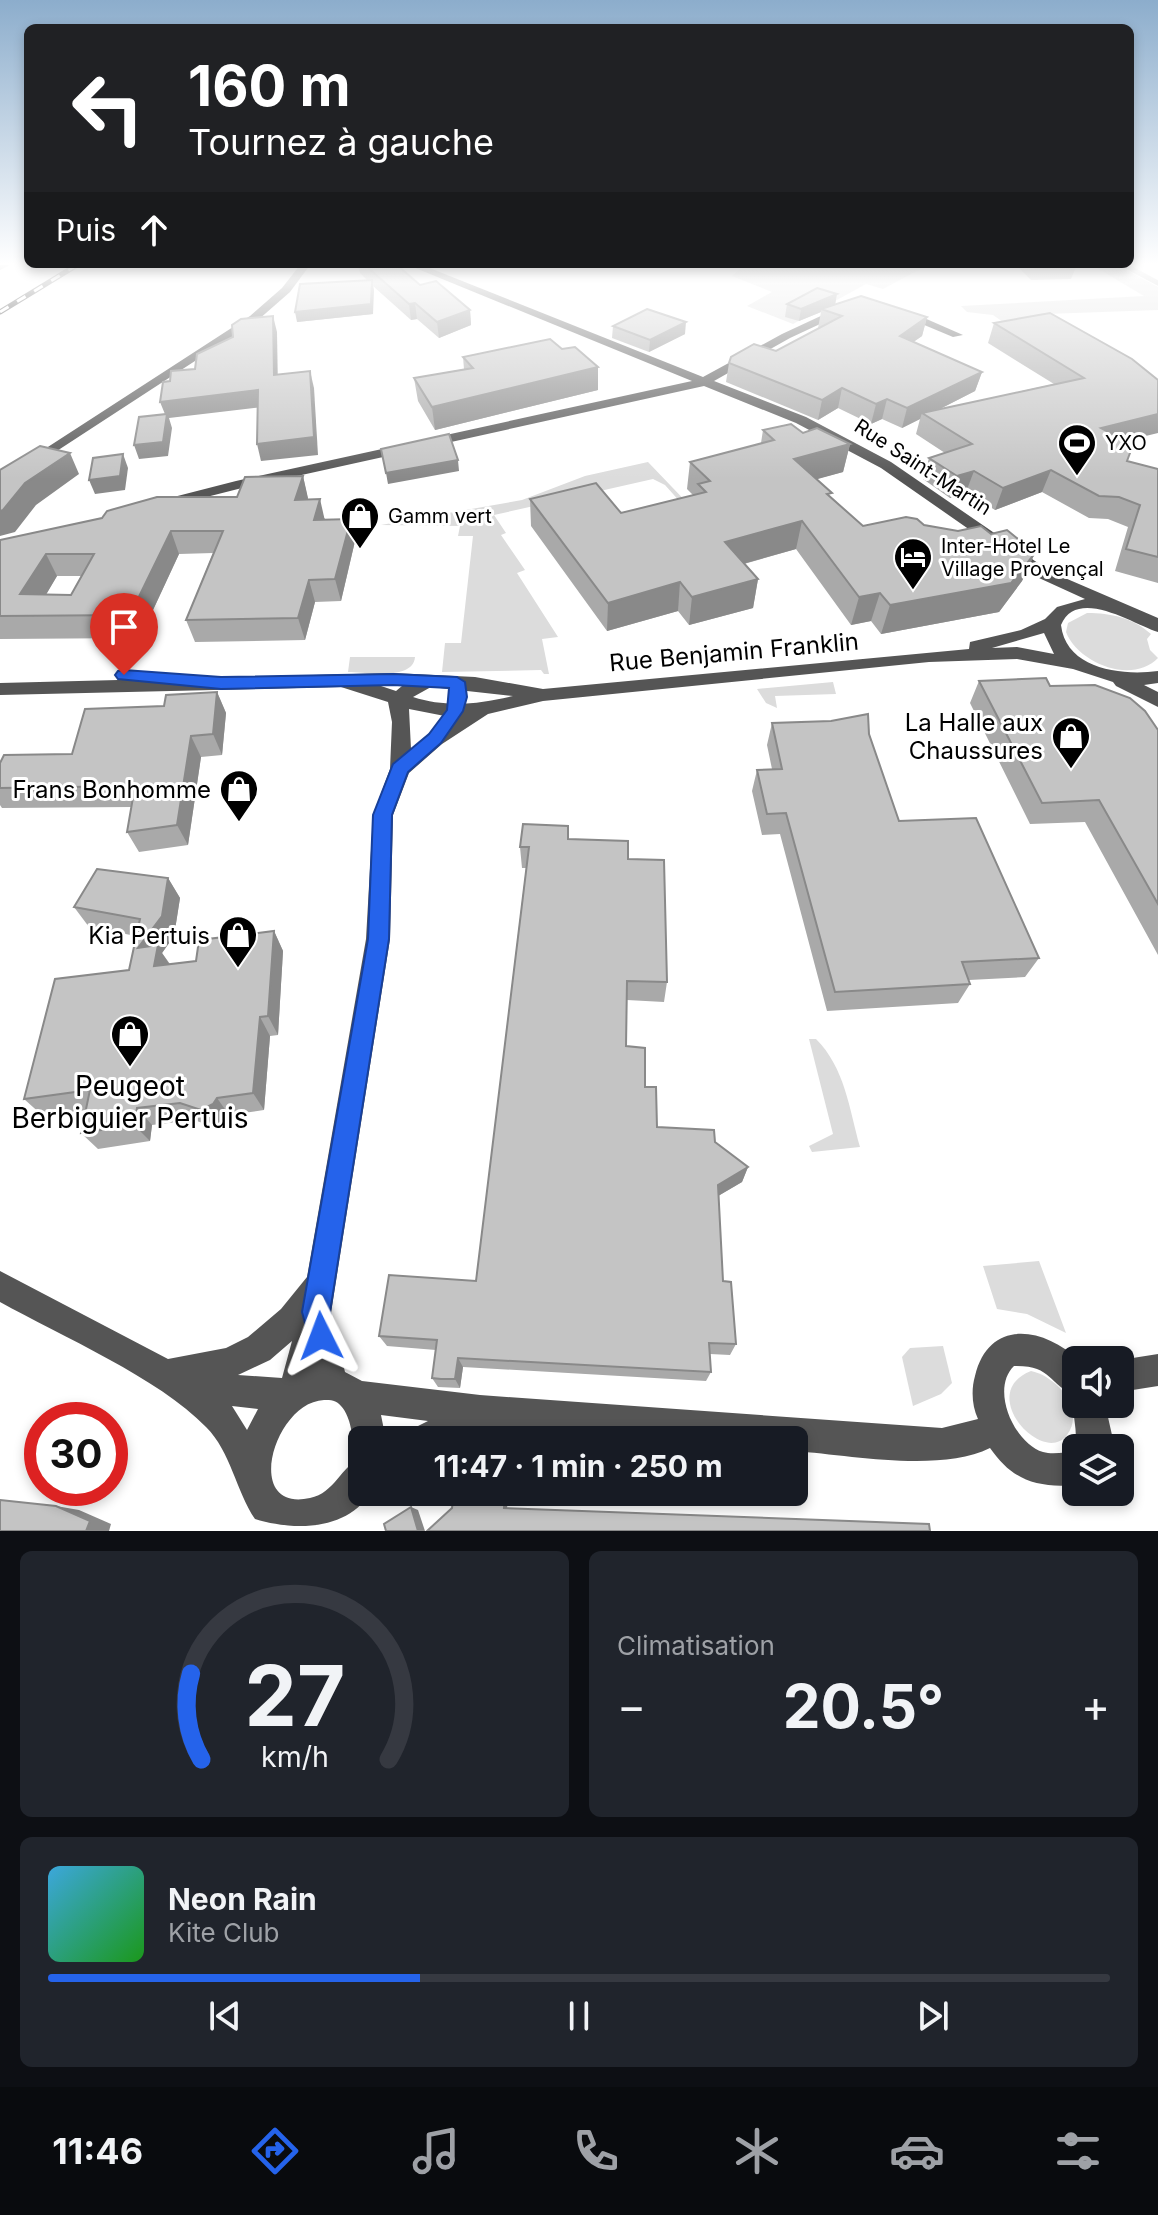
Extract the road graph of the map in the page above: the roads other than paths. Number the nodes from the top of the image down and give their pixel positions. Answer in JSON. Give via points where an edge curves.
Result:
{"nodes":[{"id":1,"x":226,"y":336,"type":"edge"},
{"id":2,"x":590,"y":336,"type":"edge"},
{"id":3,"x":785,"y":336,"type":"edge"},
{"id":4,"x":703,"y":382,"type":"junction"},
{"id":5,"x":0,"y":484,"type":"edge"},
{"id":6,"x":144,"y":509,"type":"edge"},
{"id":7,"x":1045,"y":575,"type":"junction"},
{"id":8,"x":1117,"y":607,"type":"junction"},
{"id":9,"x":1056,"y":618,"type":"junction"},
{"id":10,"x":1158,"y":624,"type":"edge"},
{"id":11,"x":929,"y":656,"type":"junction"},
{"id":12,"x":1079,"y":664,"type":"junction"},
{"id":13,"x":0,"y":676,"type":"edge"},
{"id":14,"x":1158,"y":677,"type":"edge"},
{"id":15,"x":1115,"y":678,"type":"junction"},
{"id":16,"x":431,"y":680,"type":"junction"},
{"id":17,"x":347,"y":682,"type":"junction"},
{"id":18,"x":457,"y":682,"type":"junction"},
{"id":19,"x":221,"y":683,"type":"junction"},
{"id":20,"x":0,"y":689,"type":"edge"},
{"id":21,"x":543,"y":695,"type":"junction"},
{"id":22,"x":397,"y":700,"type":"junction"},
{"id":23,"x":1158,"y":700,"type":"edge"},
{"id":24,"x":484,"y":709,"type":"junction"},
{"id":25,"x":455,"y":711,"type":"junction"},
{"id":26,"x":435,"y":739,"type":"junction"},
{"id":27,"x":400,"y":769,"type":"junction"},
{"id":28,"x":0,"y":1286,"type":"edge"},
{"id":29,"x":318,"y":1297,"type":"junction"},
{"id":30,"x":1062,"y":1365,"type":"edge"},
{"id":31,"x":1158,"y":1370,"type":"edge"},
{"id":32,"x":1134,"y":1374,"type":"edge"},
{"id":33,"x":166,"y":1375,"type":"junction"},
{"id":34,"x":342,"y":1390,"type":"junction"},
{"id":35,"x":292,"y":1392,"type":"junction"},
{"id":36,"x":480,"y":1411,"type":"junction"},
{"id":37,"x":367,"y":1426,"type":"edge"},
{"id":38,"x":452,"y":1426,"type":"edge"},
{"id":39,"x":996,"y":1428,"type":"junction"},
{"id":40,"x":254,"y":1472,"type":"junction"},
{"id":41,"x":1062,"y":1472,"type":"edge"},
{"id":42,"x":348,"y":1497,"type":"edge"},
{"id":43,"x":268,"y":1520,"type":"edge"},
{"id":44,"x":317,"y":1526,"type":"edge"}],
"edges":[{"from":1,"to":5,"type":"street"},
{"from":2,"to":4,"type":"street","name":"Rue Saint-Martin"},
{"from":3,"to":4,"type":"street"},
{"from":4,"to":6,"type":"street"},
{"from":4,"to":7,"type":"street","name":"Rue Saint-Martin","via":[[857,447]]},
{"from":7,"to":8,"type":"street","name":"Rue Saint-Martin"},
{"from":7,"to":9,"type":"street","via":[[1058,601]]},
{"from":8,"to":9,"type":"street","name":"Rue Benjamin Franklin","via":[[1074,606]]},
{"from":8,"to":10,"type":"street"},
{"from":9,"to":11,"type":"street","name":"Rue Benjamin Franklin","via":[[1026,634]]},
{"from":9,"to":12,"type":"street","via":[[1053,636]]},
{"from":11,"to":12,"type":"street","name":"Rue Benjamin Franklin","via":[[1017,653]]},
{"from":11,"to":21,"type":"street","name":"Rue Benjamin Franklin"},
{"from":12,"to":15,"type":"street","name":"Rue Benjamin Franklin"},
{"from":13,"to":19,"type":"street","via":[[149,675]]},
{"from":14,"to":15,"type":"street"},
{"from":15,"to":23,"type":"street"},
{"from":16,"to":17,"type":"street"},
{"from":16,"to":18,"type":"street"},
{"from":16,"to":22,"type":"street"},
{"from":17,"to":19,"type":"street"},
{"from":17,"to":22,"type":"street"},
{"from":18,"to":21,"type":"street"},
{"from":18,"to":25,"type":"street"},
{"from":19,"to":20,"type":"street"},
{"from":21,"to":24,"type":"street"},
{"from":22,"to":25,"type":"street"},
{"from":22,"to":27,"type":"street","via":[[402,722]]},
{"from":24,"to":25,"type":"street"},
{"from":24,"to":26,"type":"street"},
{"from":25,"to":26,"type":"street"},
{"from":26,"to":27,"type":"street"},
{"from":27,"to":29,"type":"street","via":[[383,815],[378,939]]},
{"from":28,"to":33,"type":"street"},
{"from":29,"to":33,"type":"street","via":[[258,1349],[234,1361]]},
{"from":29,"to":34,"type":"street"},
{"from":29,"to":35,"type":"street"},
{"from":30,"to":39,"type":"street","via":[[1025,1348],[1006,1352],[993,1365],[987,1383],[987,1404]]},
{"from":31,"to":32,"type":"street"},
{"from":33,"to":35,"type":"street","via":[[241,1392]]},
{"from":33,"to":40,"type":"street","via":[[219,1416]]},
{"from":34,"to":35,"type":"street","via":[[313,1383]]},
{"from":34,"to":36,"type":"street"},
{"from":34,"to":37,"type":"street","via":[[364,1410]]},
{"from":35,"to":40,"type":"street","via":[[270,1415],[257,1442]]},
{"from":36,"to":38,"type":"street"},
{"from":36,"to":39,"type":"street","via":[[942,1445]]},
{"from":39,"to":41,"type":"street","via":[[1013,1452],[1036,1468]]},
{"from":40,"to":43,"type":"street"},
{"from":42,"to":44,"type":"street"},
{"from":43,"to":44,"type":"street"}]}
